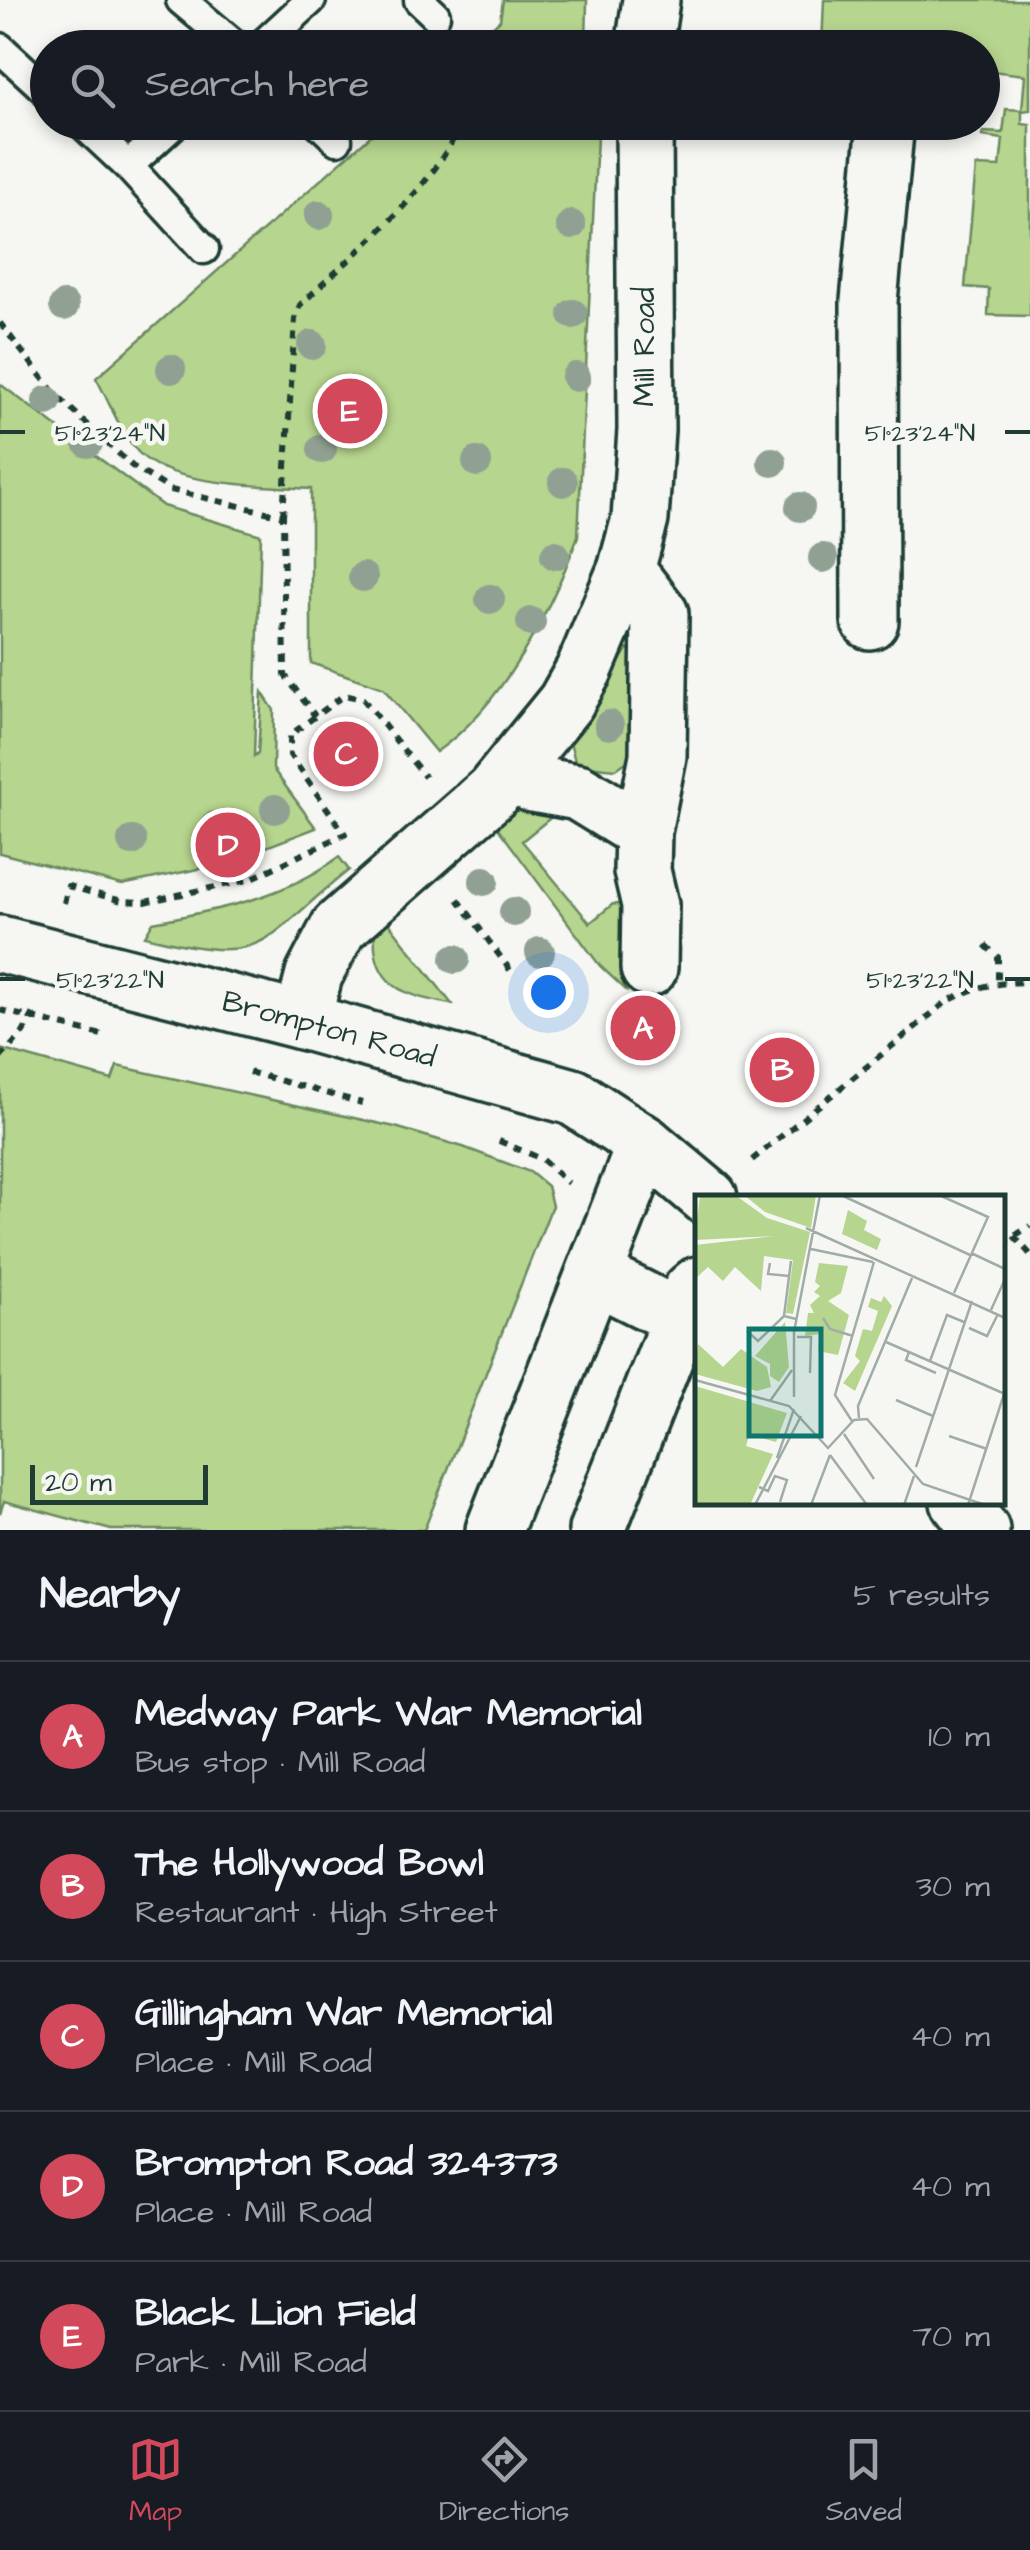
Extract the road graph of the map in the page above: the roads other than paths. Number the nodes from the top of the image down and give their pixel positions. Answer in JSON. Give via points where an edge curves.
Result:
{"nodes":[{"id":1,"x":181,"y":0,"type":"edge"},
{"id":2,"x":310,"y":0,"type":"edge"},
{"id":3,"x":651,"y":0,"type":"edge"},
{"id":4,"x":217,"y":30,"type":"edge"},
{"id":5,"x":278,"y":30,"type":"edge"},
{"id":6,"x":647,"y":30,"type":"edge"},
{"id":7,"x":0,"y":48,"type":"edge"},
{"id":8,"x":30,"y":76,"type":"edge"},
{"id":9,"x":100,"y":140,"type":"edge"},
{"id":10,"x":156,"y":140,"type":"edge"},
{"id":11,"x":644,"y":140,"type":"edge"},
{"id":12,"x":884,"y":140,"type":"edge"},
{"id":13,"x":128,"y":166,"type":"junction"},
{"id":14,"x":204,"y":249,"type":"dead end"},
{"id":15,"x":626,"y":570,"type":"junction"},
{"id":16,"x":870,"y":621,"type":"dead end"},
{"id":17,"x":515,"y":768,"type":"junction"},
{"id":18,"x":644,"y":832,"type":"junction"},
{"id":19,"x":0,"y":944,"type":"edge"},
{"id":20,"x":649,"y":968,"type":"dead end"},
{"id":21,"x":302,"y":1021,"type":"junction"},
{"id":22,"x":645,"y":1144,"type":"junction"},
{"id":23,"x":729,"y":1180,"type":"edge"},
{"id":24,"x":594,"y":1275,"type":"junction"},
{"id":25,"x":689,"y":1302,"type":"edge"},
{"id":26,"x":962,"y":1505,"type":"edge"},
{"id":27,"x":494,"y":1530,"type":"edge"},
{"id":28,"x":596,"y":1530,"type":"edge"},
{"id":29,"x":980,"y":1530,"type":"edge"}],
"edges":[{"from":1,"to":4,"type":"lane"},
{"from":2,"to":5,"type":"lane"},
{"from":3,"to":6,"type":"street"},
{"from":7,"to":8,"type":"lane"},
{"from":9,"to":13,"type":"lane"},
{"from":10,"to":13,"type":"lane"},
{"from":11,"to":15,"type":"street","name":"Mill Road","via":[[646,430],[640,518]]},
{"from":12,"to":16,"type":"street","via":[[869,301]]},
{"from":13,"to":14,"type":"lane"},
{"from":15,"to":17,"type":"street","name":"Mill Road","via":[[584,670]]},
{"from":15,"to":18,"type":"street","via":[[660,614],[658,756]]},
{"from":17,"to":18,"type":"street","via":[[532,784],[578,792]]},
{"from":17,"to":21,"type":"street","name":"Mill Road","via":[[338,927]]},
{"from":18,"to":20,"type":"street"},
{"from":19,"to":21,"type":"street","name":"Brompton Road"},
{"from":21,"to":22,"type":"street","name":"Brompton Road","via":[[573,1098]]},
{"from":22,"to":23,"type":"street","name":"Brompton Road"},
{"from":22,"to":24,"type":"street"},
{"from":24,"to":25,"type":"street"},
{"from":24,"to":27,"type":"street"},
{"from":25,"to":28,"type":"street"},
{"from":26,"to":29,"type":"street"}]}
